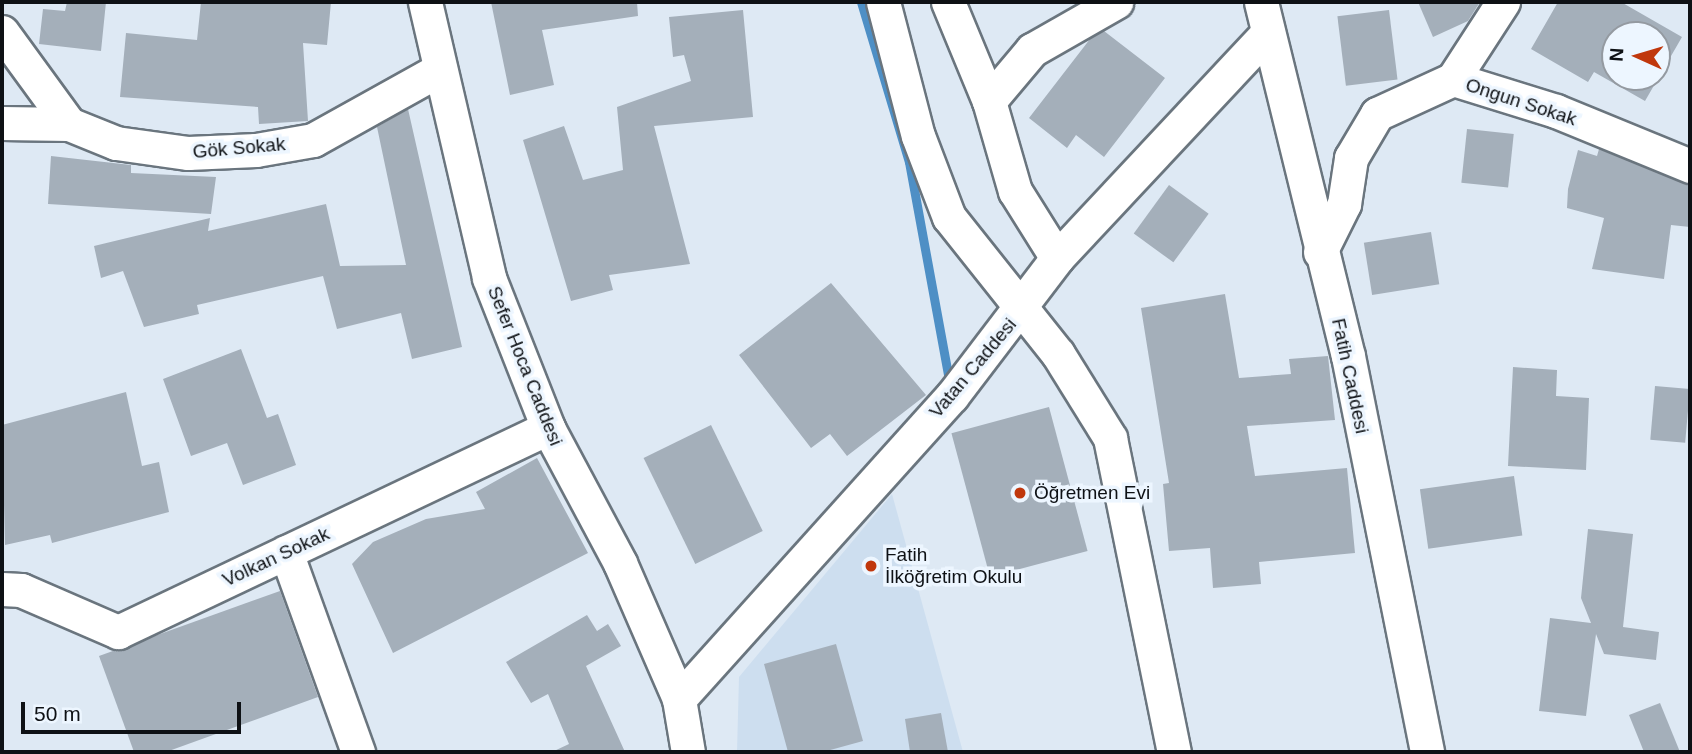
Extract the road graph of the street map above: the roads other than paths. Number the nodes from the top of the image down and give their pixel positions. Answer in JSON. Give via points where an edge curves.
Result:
{"nodes":[{"id":1,"x":425,"y":2,"type":"edge"},
{"id":2,"x":883,"y":2,"type":"edge"},
{"id":3,"x":948,"y":2,"type":"edge"},
{"id":4,"x":1116,"y":2,"type":"edge"},
{"id":5,"x":1261,"y":2,"type":"edge"},
{"id":6,"x":1503,"y":2,"type":"edge"},
{"id":7,"x":2,"y":32,"type":"edge"},
{"id":8,"x":1266,"y":36,"type":"junction"},
{"id":9,"x":437,"y":71,"type":"junction"},
{"id":10,"x":1453,"y":79,"type":"junction"},
{"id":11,"x":989,"y":101,"type":"junction"},
{"id":12,"x":2,"y":123,"type":"edge"},
{"id":13,"x":69,"y":124,"type":"junction"},
{"id":14,"x":1690,"y":166,"type":"edge"},
{"id":15,"x":1320,"y":252,"type":"junction"},
{"id":16,"x":1057,"y":258,"type":"junction"},
{"id":17,"x":1019,"y":312,"type":"junction"},
{"id":18,"x":548,"y":428,"type":"junction"},
{"id":19,"x":286,"y":552,"type":"junction"},
{"id":20,"x":2,"y":589,"type":"edge"},
{"id":21,"x":679,"y":699,"type":"junction"},
{"id":22,"x":358,"y":752,"type":"edge"},
{"id":23,"x":688,"y":752,"type":"edge"},
{"id":24,"x":1174,"y":752,"type":"edge"},
{"id":25,"x":1427,"y":752,"type":"edge"}],
"edges":[{"from":1,"to":9,"type":"street","name":"Sefer Hoca Caddesi"},
{"from":2,"to":17,"type":"street","via":[[918,136],[949,218]]},
{"from":3,"to":11,"type":"street"},
{"from":4,"to":11,"type":"street","via":[[1031,50]]},
{"from":5,"to":8,"type":"street","name":"Fatih Caddesi"},
{"from":6,"to":10,"type":"street"},
{"from":7,"to":13,"type":"street"},
{"from":8,"to":15,"type":"street","name":"Fatih Caddesi"},
{"from":8,"to":16,"type":"street","name":"Vatan Caddesi"},
{"from":9,"to":13,"type":"street","name":"Gök Sokak","via":[[313,140],[256,150],[188,153],[128,145]]},
{"from":9,"to":18,"type":"street","name":"Sefer Hoca Caddesi","via":[[489,278]]},
{"from":10,"to":14,"type":"street","name":"Ongun Sokak","via":[[1556,111]]},
{"from":10,"to":15,"type":"street","name":"Ongun Sokak","via":[[1377,114],[1351,158],[1344,204]]},
{"from":11,"to":16,"type":"street","via":[[1015,191]]},
{"from":12,"to":13,"type":"street","name":"Gök Sokak"},
{"from":15,"to":25,"type":"street","name":"Fatih Caddesi","via":[[1348,356]]},
{"from":16,"to":17,"type":"street","name":"Vatan Caddesi"},
{"from":17,"to":21,"type":"street","name":"Vatan Caddesi"},
{"from":17,"to":24,"type":"street","via":[[1058,354],[1110,438]]},
{"from":18,"to":19,"type":"street","name":"Volkan Sokak"},
{"from":18,"to":21,"type":"street","name":"Sefer Hoca Caddesi","via":[[620,563]]},
{"from":19,"to":20,"type":"street","name":"Volkan Sokak","via":[[118,632],[21,590]]},
{"from":19,"to":22,"type":"street"},
{"from":21,"to":23,"type":"street","name":"Sefer Hoca Caddesi"}]}
